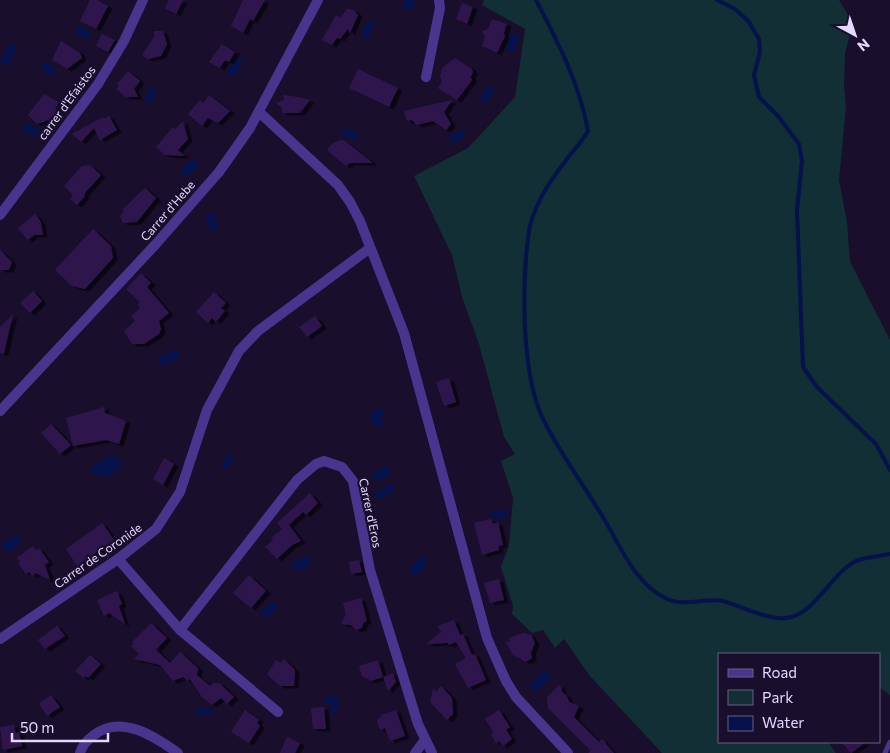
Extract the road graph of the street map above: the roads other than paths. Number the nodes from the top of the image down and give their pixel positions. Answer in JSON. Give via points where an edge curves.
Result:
{"nodes":[{"id":1,"x":143,"y":0,"type":"edge"},
{"id":2,"x":318,"y":0,"type":"edge"},
{"id":3,"x":439,"y":0,"type":"edge"},
{"id":4,"x":426,"y":77,"type":"dead end"},
{"id":5,"x":259,"y":112,"type":"junction"},
{"id":6,"x":0,"y":215,"type":"edge"},
{"id":7,"x":370,"y":248,"type":"junction"},
{"id":8,"x":0,"y":411,"type":"edge"},
{"id":9,"x":118,"y":558,"type":"junction"},
{"id":10,"x":180,"y":630,"type":"junction"},
{"id":11,"x":0,"y":639,"type":"edge"},
{"id":12,"x":278,"y":712,"type":"dead end"},
{"id":13,"x":425,"y":740,"type":"junction"},
{"id":14,"x":890,"y":742,"type":"edge"},
{"id":15,"x":80,"y":753,"type":"edge"},
{"id":16,"x":178,"y":753,"type":"edge"},
{"id":17,"x":415,"y":753,"type":"edge"},
{"id":18,"x":432,"y":753,"type":"edge"},
{"id":19,"x":568,"y":753,"type":"edge"},
{"id":20,"x":885,"y":753,"type":"edge"}],
"edges":[{"from":1,"to":6,"type":"street","name":"carrer d'Efaistos","via":[[124,41],[98,84]]},
{"from":2,"to":5,"type":"street","name":"Carrer d'Hebe"},
{"from":3,"to":4,"type":"street"},
{"from":5,"to":7,"type":"street","via":[[338,185],[354,208]]},
{"from":5,"to":8,"type":"street","name":"Carrer d'Hebe","via":[[219,172]]},
{"from":7,"to":9,"type":"street","name":"Carrer de Coronide","via":[[258,331],[239,350],[207,410],[187,478],[170,510],[156,529]]},
{"from":7,"to":19,"type":"street","via":[[404,333],[487,638],[516,697]]},
{"from":9,"to":10,"type":"street"},
{"from":9,"to":11,"type":"street","name":"Carrer de Coronide"},
{"from":10,"to":12,"type":"street"},
{"from":10,"to":13,"type":"street","name":"Carrer d'Eros","via":[[297,480],[316,464],[324,461],[337,464],[353,481],[370,570]]},
{"from":13,"to":17,"type":"street"},
{"from":13,"to":18,"type":"street","name":"Carrer d'Eros"},
{"from":14,"to":20,"type":"lane"},
{"from":15,"to":16,"type":"street","via":[[83,746],[104,728],[118,726],[150,736]]}]}
